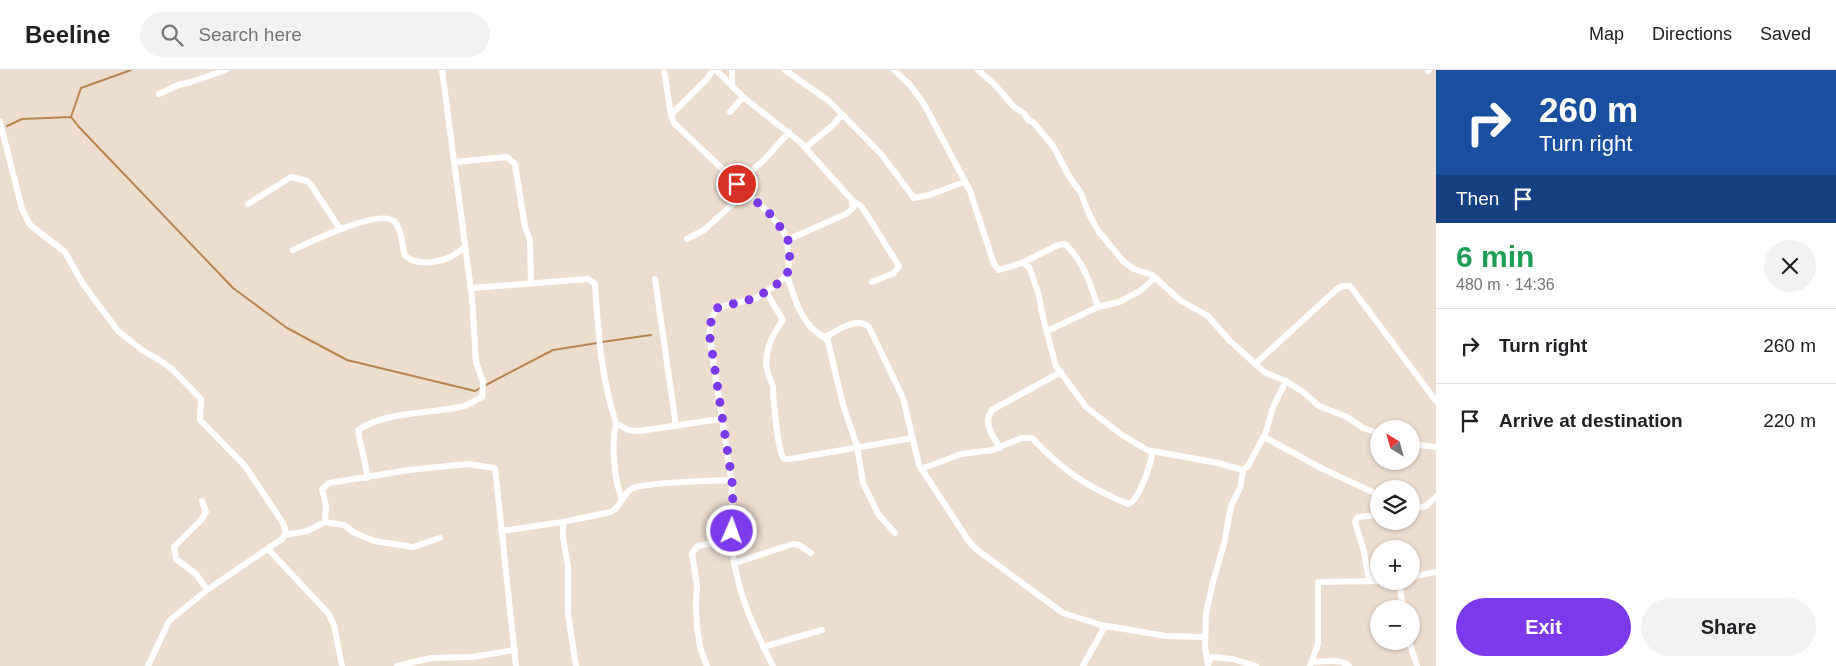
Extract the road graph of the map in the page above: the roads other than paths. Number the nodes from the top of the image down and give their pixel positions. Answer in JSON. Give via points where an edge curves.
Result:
{"nodes":[{"id":1,"x":226,"y":70,"type":"edge"},
{"id":2,"x":442,"y":70,"type":"edge"},
{"id":3,"x":664,"y":70,"type":"edge"},
{"id":4,"x":732,"y":70,"type":"edge"},
{"id":5,"x":785,"y":70,"type":"edge"},
{"id":6,"x":894,"y":70,"type":"edge"},
{"id":7,"x":978,"y":70,"type":"edge"},
{"id":8,"x":717,"y":72,"type":"edge"},
{"id":9,"x":732,"y":86,"type":"junction"},
{"id":10,"x":159,"y":94,"type":"dead end"},
{"id":11,"x":743,"y":96,"type":"junction"},
{"id":12,"x":730,"y":112,"type":"dead end"},
{"id":13,"x":842,"y":114,"type":"junction"},
{"id":14,"x":671,"y":115,"type":"junction"},
{"id":15,"x":0,"y":122,"type":"edge"},
{"id":16,"x":789,"y":132,"type":"junction"},
{"id":17,"x":805,"y":148,"type":"junction"},
{"id":18,"x":455,"y":162,"type":"junction"},
{"id":19,"x":964,"y":182,"type":"junction"},
{"id":20,"x":737,"y":184,"type":"junction"},
{"id":21,"x":746,"y":192,"type":"junction"},
{"id":22,"x":852,"y":200,"type":"junction"},
{"id":23,"x":248,"y":204,"type":"dead end"},
{"id":24,"x":340,"y":229,"type":"junction"},
{"id":25,"x":687,"y":239,"type":"dead end"},
{"id":26,"x":788,"y":240,"type":"junction"},
{"id":27,"x":465,"y":246,"type":"junction"},
{"id":28,"x":294,"y":250,"type":"dead end"},
{"id":29,"x":1022,"y":263,"type":"junction"},
{"id":30,"x":787,"y":275,"type":"junction"},
{"id":31,"x":1155,"y":278,"type":"junction"},
{"id":32,"x":656,"y":279,"type":"dead end"},
{"id":33,"x":872,"y":282,"type":"dead end"},
{"id":34,"x":531,"y":284,"type":"junction"},
{"id":35,"x":471,"y":288,"type":"junction"},
{"id":36,"x":766,"y":292,"type":"junction"},
{"id":37,"x":1098,"y":308,"type":"junction"},
{"id":38,"x":1047,"y":331,"type":"junction"},
{"id":39,"x":825,"y":337,"type":"junction"},
{"id":40,"x":1255,"y":364,"type":"junction"},
{"id":41,"x":1061,"y":372,"type":"junction"},
{"id":42,"x":1286,"y":382,"type":"junction"},
{"id":43,"x":1436,"y":401,"type":"edge"},
{"id":44,"x":721,"y":419,"type":"junction"},
{"id":45,"x":616,"y":423,"type":"junction"},
{"id":46,"x":676,"y":426,"type":"junction"},
{"id":47,"x":1370,"y":430,"type":"edge"},
{"id":48,"x":1264,"y":437,"type":"junction"},
{"id":49,"x":913,"y":438,"type":"junction"},
{"id":50,"x":1420,"y":445,"type":"edge"},
{"id":51,"x":858,"y":446,"type":"junction"},
{"id":52,"x":1436,"y":447,"type":"edge"},
{"id":53,"x":1000,"y":448,"type":"junction"},
{"id":54,"x":1152,"y":452,"type":"junction"},
{"id":55,"x":921,"y":469,"type":"junction"},
{"id":56,"x":1243,"y":470,"type":"junction"},
{"id":57,"x":367,"y":478,"type":"junction"},
{"id":58,"x":732,"y":480,"type":"junction"},
{"id":59,"x":1370,"y":491,"type":"edge"},
{"id":60,"x":1436,"y":497,"type":"edge"},
{"id":61,"x":622,"y":500,"type":"junction"},
{"id":62,"x":202,"y":501,"type":"dead end"},
{"id":63,"x":1420,"y":507,"type":"edge"},
{"id":64,"x":1370,"y":516,"type":"edge"},
{"id":65,"x":325,"y":522,"type":"junction"},
{"id":66,"x":563,"y":522,"type":"junction"},
{"id":67,"x":501,"y":531,"type":"junction"},
{"id":68,"x":895,"y":533,"type":"dead end"},
{"id":69,"x":285,"y":535,"type":"junction"},
{"id":70,"x":440,"y":538,"type":"dead end"},
{"id":71,"x":732,"y":538,"type":"junction"},
{"id":72,"x":268,"y":549,"type":"junction"},
{"id":73,"x":811,"y":553,"type":"dead end"},
{"id":74,"x":735,"y":563,"type":"junction"},
{"id":75,"x":1436,"y":572,"type":"edge"},
{"id":76,"x":1420,"y":575,"type":"edge"},
{"id":77,"x":1370,"y":576,"type":"edge"},
{"id":78,"x":1370,"y":581,"type":"edge"},
{"id":79,"x":207,"y":590,"type":"junction"},
{"id":80,"x":1105,"y":626,"type":"junction"},
{"id":81,"x":822,"y":630,"type":"dead end"},
{"id":82,"x":1205,"y":637,"type":"junction"},
{"id":83,"x":763,"y":647,"type":"junction"},
{"id":84,"x":515,"y":650,"type":"junction"},
{"id":85,"x":1413,"y":650,"type":"edge"},
{"id":86,"x":1208,"y":664,"type":"edge"},
{"id":87,"x":1312,"y":664,"type":"edge"},
{"id":88,"x":148,"y":666,"type":"edge"},
{"id":89,"x":342,"y":666,"type":"edge"},
{"id":90,"x":397,"y":666,"type":"edge"},
{"id":91,"x":516,"y":666,"type":"edge"},
{"id":92,"x":576,"y":666,"type":"edge"},
{"id":93,"x":707,"y":666,"type":"edge"},
{"id":94,"x":773,"y":666,"type":"edge"},
{"id":95,"x":1083,"y":666,"type":"edge"},
{"id":96,"x":1256,"y":666,"type":"edge"},
{"id":97,"x":1349,"y":666,"type":"edge"},
{"id":98,"x":1417,"y":666,"type":"edge"}],
"edges":[{"from":1,"to":10,"type":"street"},
{"from":2,"to":18,"type":"street"},
{"from":3,"to":14,"type":"street"},
{"from":4,"to":8,"type":"street"},
{"from":4,"to":9,"type":"street"},
{"from":5,"to":13,"type":"street"},
{"from":6,"to":19,"type":"street","via":[[924,104]]},
{"from":7,"to":31,"type":"street","via":[[1034,123],[1053,146],[1081,193],[1099,232],[1117,256],[1128,266]]},
{"from":8,"to":9,"type":"street"},
{"from":8,"to":14,"type":"street"},
{"from":9,"to":11,"type":"street"},
{"from":11,"to":12,"type":"street"},
{"from":11,"to":16,"type":"street"},
{"from":13,"to":17,"type":"street"},
{"from":13,"to":19,"type":"street","via":[[881,154],[914,198]]},
{"from":14,"to":20,"type":"street","via":[[674,123]]},
{"from":15,"to":69,"type":"street","via":[[22,209],[30,225],[65,252],[83,284],[118,331],[173,370],[201,399],[200,420],[245,466],[283,523]]},
{"from":16,"to":17,"type":"street"},
{"from":16,"to":20,"type":"street"},
{"from":17,"to":22,"type":"street"},
{"from":18,"to":27,"type":"street"},
{"from":18,"to":34,"type":"street","via":[[507,158],[515,164],[530,240]]},
{"from":19,"to":29,"type":"street","via":[[996,268]]},
{"from":20,"to":21,"type":"street"},
{"from":21,"to":25,"type":"street","via":[[704,230]]},
{"from":21,"to":26,"type":"street","via":[[770,214]]},
{"from":22,"to":26,"type":"street","via":[[852,208],[846,214]]},
{"from":22,"to":33,"type":"street","via":[[862,207],[899,266],[894,273]]},
{"from":23,"to":24,"type":"street","via":[[292,177],[300,179],[311,185]]},
{"from":24,"to":27,"type":"street","via":[[376,219],[392,219],[398,228],[405,256],[423,262],[438,262]]},
{"from":24,"to":28,"type":"street"},
{"from":26,"to":30,"type":"street","via":[[790,261]]},
{"from":27,"to":35,"type":"street"},
{"from":29,"to":37,"type":"street","via":[[1065,244],[1079,261]]},
{"from":29,"to":38,"type":"street","via":[[1029,267]]},
{"from":30,"to":36,"type":"street"},
{"from":30,"to":39,"type":"street","via":[[801,313],[811,327]]},
{"from":31,"to":37,"type":"street","via":[[1140,291]]},
{"from":31,"to":40,"type":"street","via":[[1181,301],[1208,316]]},
{"from":32,"to":46,"type":"street"},
{"from":34,"to":35,"type":"street"},
{"from":34,"to":45,"type":"street","via":[[588,279],[595,284],[599,347]]},
{"from":35,"to":57,"type":"street","via":[[476,362],[483,382],[482,397],[462,407],[366,424],[358,430]]},
{"from":36,"to":44,"type":"street","via":[[756,298],[717,308],[713,314],[710,338]]},
{"from":36,"to":51,"type":"street","via":[[783,320],[766,359],[775,388],[773,395],[782,456],[790,459]]},
{"from":37,"to":38,"type":"street"},
{"from":38,"to":41,"type":"street","via":[[1056,366]]},
{"from":39,"to":49,"type":"street","via":[[858,322],[869,327],[903,398]]},
{"from":39,"to":51,"type":"street"},
{"from":40,"to":42,"type":"street"},
{"from":40,"to":43,"type":"street","via":[[1337,289],[1346,285],[1350,286]]},
{"from":41,"to":53,"type":"street","via":[[992,410],[988,425]]},
{"from":41,"to":54,"type":"street","via":[[1086,408]]},
{"from":42,"to":47,"type":"street","via":[[1318,406]]},
{"from":42,"to":48,"type":"street","via":[[1273,407]]},
{"from":44,"to":46,"type":"street"},
{"from":44,"to":58,"type":"street"},
{"from":45,"to":46,"type":"street","via":[[628,430],[639,431]]},
{"from":45,"to":61,"type":"street","via":[[615,471]]},
{"from":48,"to":56,"type":"street"},
{"from":48,"to":59,"type":"street"},
{"from":49,"to":51,"type":"street"},
{"from":49,"to":55,"type":"street"},
{"from":50,"to":52,"type":"street"},
{"from":51,"to":68,"type":"street","via":[[862,483],[878,514]]},
{"from":53,"to":54,"type":"street","via":[[1021,438],[1032,438],[1081,482],[1128,504],[1134,502],[1138,494]]},
{"from":53,"to":55,"type":"street","via":[[961,454]]},
{"from":54,"to":56,"type":"street"},
{"from":55,"to":80,"type":"street","via":[[976,549],[1063,613]]},
{"from":56,"to":82,"type":"street","via":[[1209,594]]},
{"from":57,"to":65,"type":"street","via":[[329,483],[323,487]]},
{"from":57,"to":67,"type":"street","via":[[467,464],[494,468]]},
{"from":58,"to":61,"type":"street","via":[[648,485],[632,489]]},
{"from":58,"to":71,"type":"street"},
{"from":60,"to":63,"type":"street"},
{"from":61,"to":66,"type":"street","via":[[611,512]]},
{"from":62,"to":79,"type":"street","via":[[206,512],[174,547],[176,558],[196,574]]},
{"from":64,"to":77,"type":"street","via":[[1358,517],[1355,522]]},
{"from":65,"to":69,"type":"street","via":[[307,531]]},
{"from":65,"to":70,"type":"street","via":[[344,525],[374,541],[413,546]]},
{"from":66,"to":67,"type":"street"},
{"from":66,"to":92,"type":"street","via":[[568,567],[568,614]]},
{"from":67,"to":84,"type":"street"},
{"from":69,"to":72,"type":"street"},
{"from":71,"to":74,"type":"street"},
{"from":71,"to":93,"type":"street","via":[[698,546],[692,553],[697,586],[697,626]]},
{"from":72,"to":79,"type":"street"},
{"from":72,"to":89,"type":"street","via":[[328,613],[334,625]]},
{"from":73,"to":74,"type":"street","via":[[793,544]]},
{"from":74,"to":83,"type":"street","via":[[740,591]]},
{"from":75,"to":76,"type":"street"},
{"from":78,"to":87,"type":"street","via":[[1318,582],[1318,644]]},
{"from":79,"to":88,"type":"street","via":[[169,621]]},
{"from":80,"to":82,"type":"street","via":[[1166,636]]},
{"from":80,"to":95,"type":"street"},
{"from":81,"to":83,"type":"street"},
{"from":82,"to":86,"type":"street"},
{"from":83,"to":94,"type":"street"},
{"from":84,"to":90,"type":"street","via":[[472,657],[431,658]]},
{"from":84,"to":91,"type":"street"},
{"from":85,"to":98,"type":"street"},
{"from":86,"to":96,"type":"street","via":[[1212,657]]},
{"from":87,"to":97,"type":"street","via":[[1340,661]]}]}
